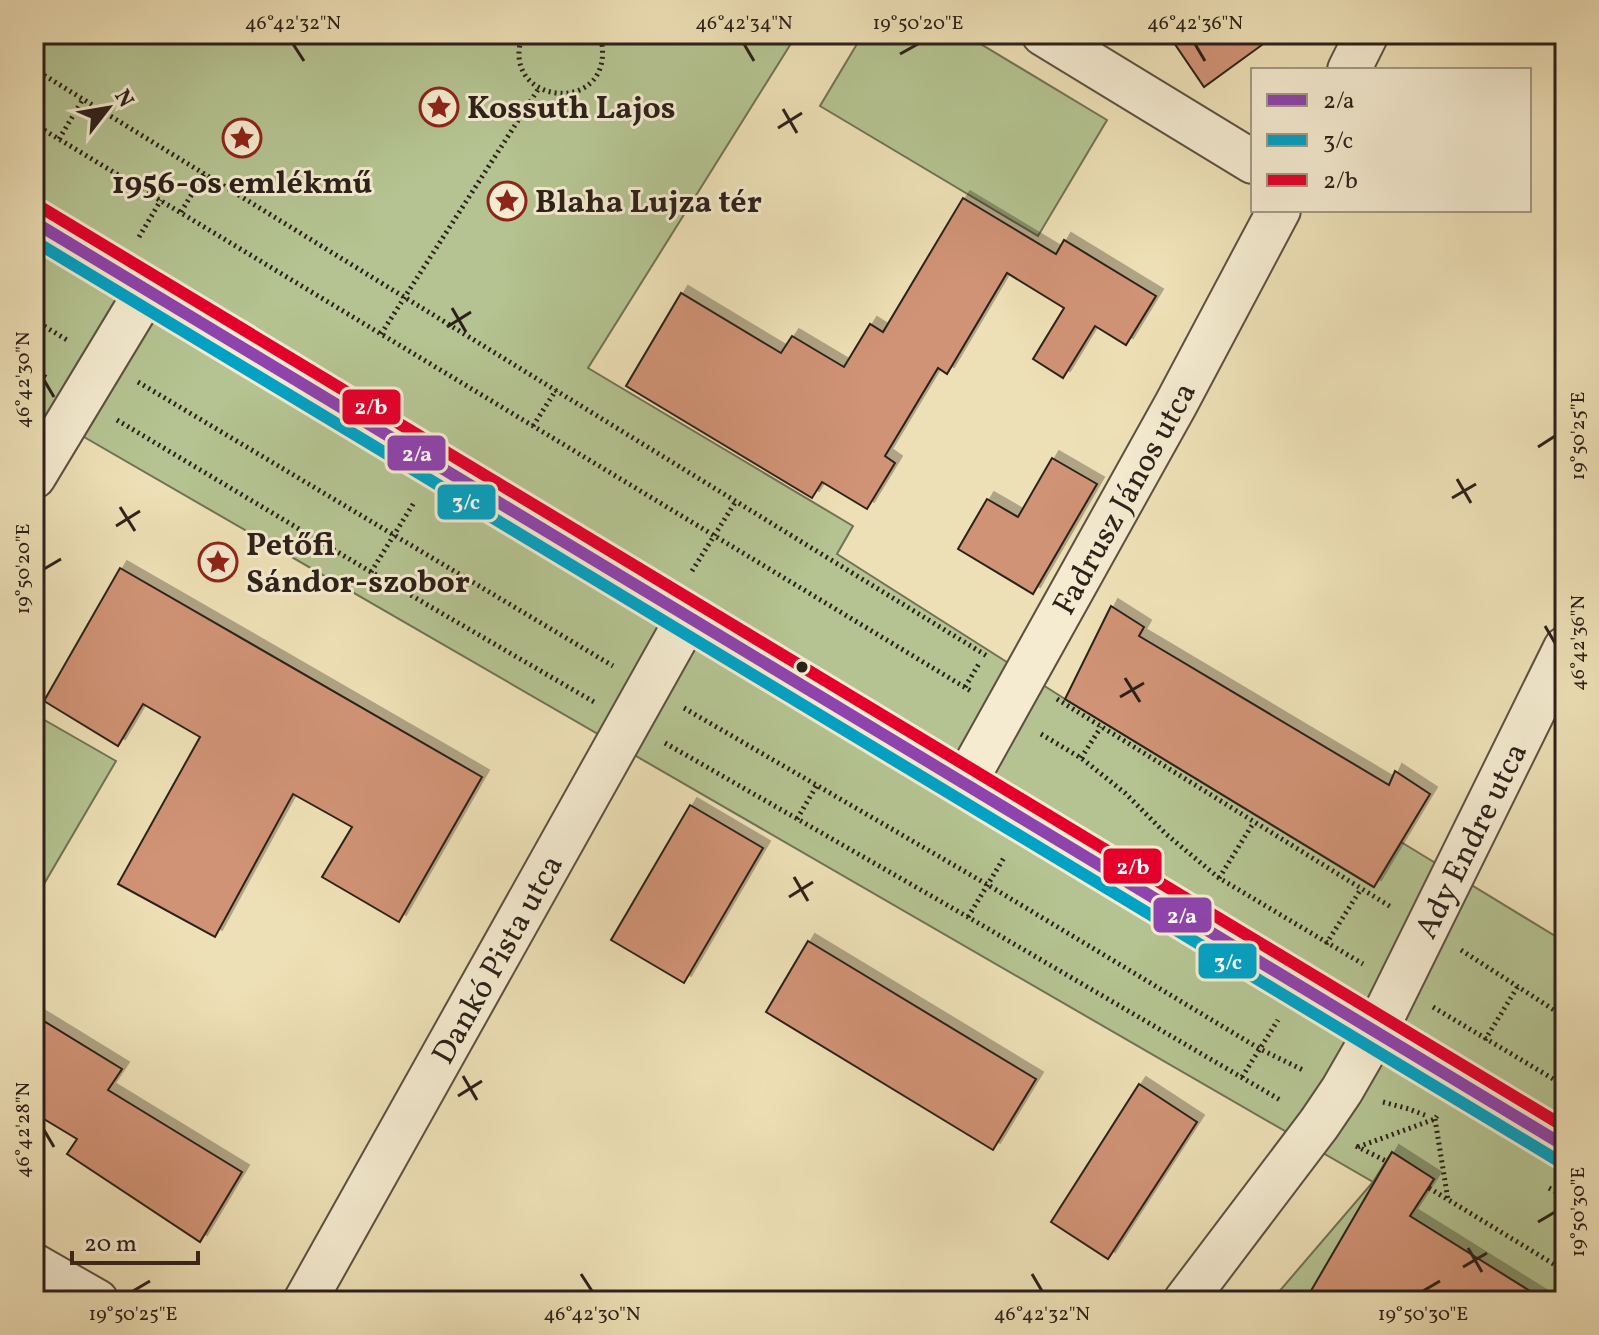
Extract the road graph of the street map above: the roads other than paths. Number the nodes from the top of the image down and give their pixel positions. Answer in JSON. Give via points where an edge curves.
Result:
{"nodes":[{"id":1,"x":1043,"y":34,"type":"edge"},
{"id":2,"x":1367,"y":34,"type":"edge"},
{"id":3,"x":1350,"y":68,"type":"edge"},
{"id":4,"x":1251,"y":161,"type":"edge"},
{"id":5,"x":1278,"y":212,"type":"edge"},
{"id":6,"x":34,"y":222,"type":"edge"},
{"id":7,"x":147,"y":290,"type":"junction"},
{"id":8,"x":34,"y":477,"type":"edge"},
{"id":9,"x":688,"y":617,"type":"junction"},
{"id":10,"x":1565,"y":648,"type":"edge"},
{"id":11,"x":965,"y":783,"type":"junction"},
{"id":12,"x":1376,"y":1031,"type":"junction"},
{"id":13,"x":1565,"y":1146,"type":"edge"},
{"id":14,"x":34,"y":1265,"type":"edge"},
{"id":15,"x":97,"y":1301,"type":"edge"},
{"id":16,"x":305,"y":1301,"type":"edge"},
{"id":17,"x":1185,"y":1301,"type":"edge"}],
"edges":[{"from":1,"to":4,"type":"street"},
{"from":2,"to":3,"type":"street"},
{"from":5,"to":11,"type":"street","name":"Fadrusz János utca"},
{"from":6,"to":7,"type":"street"},
{"from":7,"to":8,"type":"street"},
{"from":7,"to":9,"type":"street"},
{"from":9,"to":11,"type":"street"},
{"from":9,"to":16,"type":"street","name":"Dankó Pista utca"},
{"from":10,"to":12,"type":"street","name":"Ady Endre utca"},
{"from":11,"to":12,"type":"street"},
{"from":12,"to":13,"type":"street"},
{"from":12,"to":17,"type":"street","name":"Ady Endre utca","via":[[1331,1107]]},
{"from":14,"to":15,"type":"street"}]}
